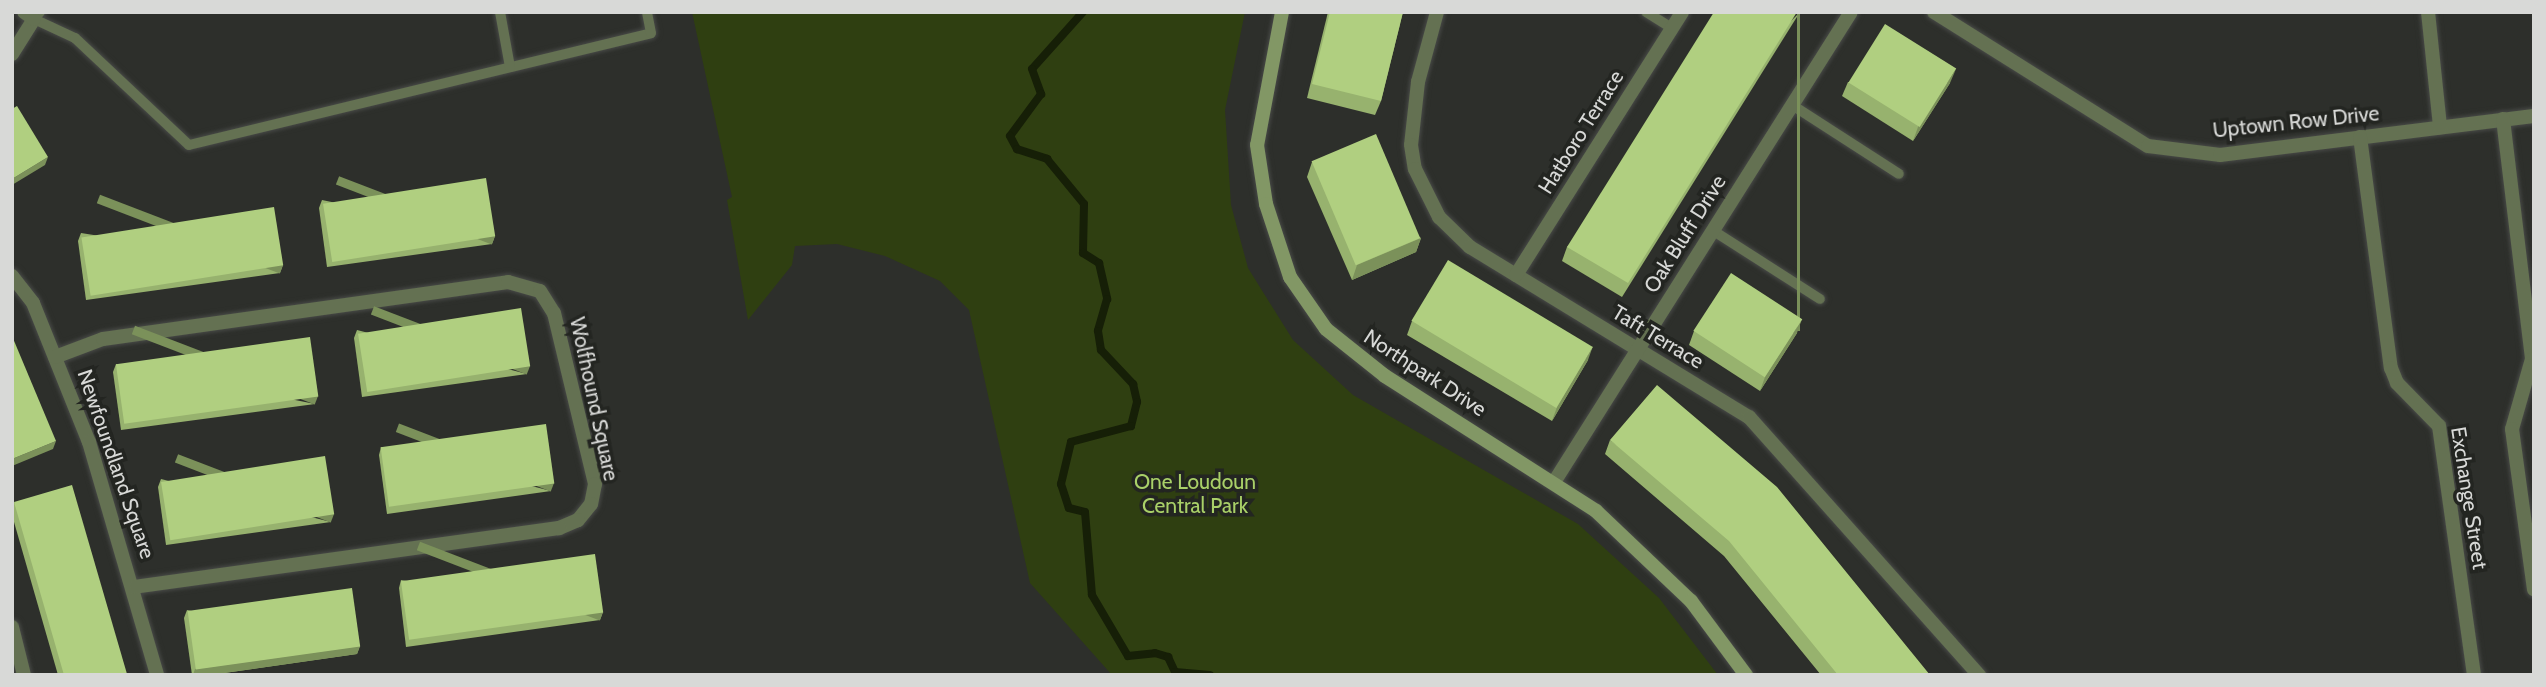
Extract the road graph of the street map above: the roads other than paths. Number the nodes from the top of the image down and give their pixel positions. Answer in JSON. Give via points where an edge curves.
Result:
{"nodes":[{"id":1,"x":499,"y":12,"type":"edge"},
{"id":2,"x":647,"y":12,"type":"edge"},
{"id":3,"x":1282,"y":12,"type":"edge"},
{"id":4,"x":1437,"y":12,"type":"edge"},
{"id":5,"x":1646,"y":12,"type":"edge"},
{"id":6,"x":1682,"y":12,"type":"edge"},
{"id":7,"x":1851,"y":12,"type":"edge"},
{"id":8,"x":1934,"y":12,"type":"edge"},
{"id":9,"x":2428,"y":12,"type":"edge"},
{"id":10,"x":33,"y":15,"type":"edge"},
{"id":11,"x":1672,"y":28,"type":"junction"},
{"id":12,"x":12,"y":54,"type":"edge"},
{"id":13,"x":510,"y":67,"type":"junction"},
{"id":14,"x":1792,"y":105,"type":"junction"},
{"id":15,"x":2534,"y":116,"type":"edge"},
{"id":16,"x":2503,"y":119,"type":"junction"},
{"id":17,"x":2440,"y":127,"type":"junction"},
{"id":18,"x":2360,"y":137,"type":"junction"},
{"id":19,"x":1899,"y":174,"type":"dead end"},
{"id":20,"x":1712,"y":230,"type":"junction"},
{"id":21,"x":1516,"y":275,"type":"junction"},
{"id":22,"x":12,"y":276,"type":"edge"},
{"id":23,"x":1820,"y":299,"type":"dead end"},
{"id":24,"x":1637,"y":347,"type":"junction"},
{"id":25,"x":55,"y":357,"type":"junction"},
{"id":26,"x":1556,"y":480,"type":"junction"},
{"id":27,"x":136,"y":587,"type":"junction"},
{"id":28,"x":2534,"y":590,"type":"edge"},
{"id":29,"x":12,"y":627,"type":"edge"},
{"id":30,"x":24,"y":675,"type":"edge"},
{"id":31,"x":158,"y":675,"type":"edge"},
{"id":32,"x":1746,"y":675,"type":"edge"},
{"id":33,"x":1979,"y":675,"type":"edge"},
{"id":34,"x":2474,"y":675,"type":"edge"}],
"edges":[{"from":1,"to":13,"type":"lane"},
{"from":2,"to":13,"type":"lane","via":[[651,33]]},
{"from":3,"to":26,"type":"street","name":"Northpark Drive","via":[[1257,145],[1266,204],[1290,277],[1325,329],[1360,358]]},
{"from":4,"to":21,"type":"street","name":"Taft Terrace","via":[[1412,118],[1415,169],[1455,235]]},
{"from":5,"to":11,"type":"lane"},
{"from":6,"to":11,"type":"street","name":"Hatboro Terrace"},
{"from":7,"to":14,"type":"street","name":"Oak Bluff Drive"},
{"from":8,"to":18,"type":"street","name":"Uptown Row Drive","via":[[2148,146],[2220,155]]},
{"from":9,"to":17,"type":"street"},
{"from":10,"to":12,"type":"street"},
{"from":10,"to":13,"type":"lane","via":[[75,38],[189,145]]},
{"from":11,"to":21,"type":"street","name":"Hatboro Terrace"},
{"from":14,"to":19,"type":"lane"},
{"from":14,"to":20,"type":"street","name":"Oak Bluff Drive"},
{"from":15,"to":16,"type":"street","name":"Uptown Row Drive"},
{"from":16,"to":17,"type":"street","name":"Uptown Row Drive"},
{"from":16,"to":28,"type":"street","via":[[2532,359],[2512,429]]},
{"from":17,"to":18,"type":"street","name":"Uptown Row Drive"},
{"from":18,"to":34,"type":"street","name":"Exchange Street","via":[[2391,368],[2396,383],[2439,426]]},
{"from":20,"to":23,"type":"lane"},
{"from":20,"to":24,"type":"street","name":"Oak Bluff Drive"},
{"from":21,"to":24,"type":"street","name":"Taft Terrace"},
{"from":22,"to":25,"type":"street","name":"Newfoundland Square","via":[[27,293]]},
{"from":24,"to":26,"type":"street","name":"Oak Bluff Drive"},
{"from":24,"to":33,"type":"street","name":"Taft Terrace","via":[[1749,417]]},
{"from":25,"to":27,"type":"street","name":"Newfoundland Square"},
{"from":25,"to":27,"type":"street","name":"Wolfhound Square","via":[[103,338],[508,282],[540,290],[554,313],[595,484],[591,504],[578,520],[559,528]]},
{"from":26,"to":32,"type":"street","name":"Northpark Drive","via":[[1691,601]]},
{"from":27,"to":31,"type":"street","name":"Newfoundland Square"},
{"from":29,"to":30,"type":"street"}]}
